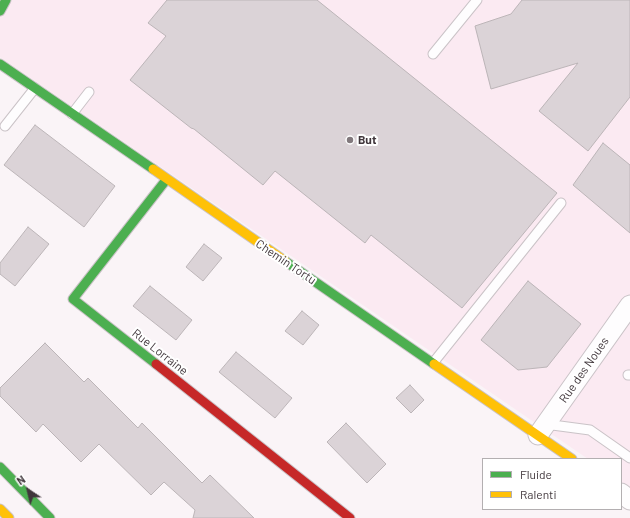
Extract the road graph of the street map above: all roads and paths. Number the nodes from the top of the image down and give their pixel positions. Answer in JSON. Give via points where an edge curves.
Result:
{"nodes":[{"id":1,"x":6,"y":0,"type":"edge"},
{"id":2,"x":477,"y":0,"type":"edge"},
{"id":3,"x":0,"y":11,"type":"edge"},
{"id":4,"x":433,"y":54,"type":"dead end"},
{"id":5,"x":0,"y":64,"type":"edge"},
{"id":6,"x":35,"y":88,"type":"junction"},
{"id":7,"x":89,"y":92,"type":"dead end"},
{"id":8,"x":72,"y":114,"type":"junction"},
{"id":9,"x":5,"y":126,"type":"dead end"},
{"id":10,"x":166,"y":180,"type":"junction"},
{"id":11,"x":561,"y":203,"type":"dead end"},
{"id":12,"x":630,"y":306,"type":"edge"},
{"id":13,"x":433,"y":363,"type":"junction"},
{"id":14,"x":542,"y":430,"type":"junction"},
{"id":15,"x":571,"y":458,"type":"edge"},
{"id":16,"x":630,"y":458,"type":"edge"},
{"id":17,"x":0,"y":467,"type":"edge"},
{"id":18,"x":0,"y":510,"type":"edge"},
{"id":19,"x":9,"y":518,"type":"edge"},
{"id":20,"x":50,"y":518,"type":"edge"},
{"id":21,"x":350,"y":518,"type":"edge"}],
"edges":[{"from":1,"to":3,"type":"street"},
{"from":2,"to":4,"type":"lane"},
{"from":5,"to":6,"type":"street","name":"Chemin Tortu"},
{"from":6,"to":8,"type":"street","name":"Chemin Tortu"},
{"from":6,"to":9,"type":"lane"},
{"from":7,"to":8,"type":"lane"},
{"from":8,"to":10,"type":"street","name":"Chemin Tortu"},
{"from":10,"to":13,"type":"street","name":"Chemin Tortu"},
{"from":10,"to":21,"type":"street","name":"Rue Lorraine","via":[[73,299]]},
{"from":11,"to":13,"type":"lane"},
{"from":12,"to":14,"type":"street","name":"Rue des Noues"},
{"from":13,"to":14,"type":"street","name":"Chemin Tortu"},
{"from":14,"to":15,"type":"street","name":"Chemin Tortu"},
{"from":14,"to":16,"type":"lane","via":[[590,430]]},
{"from":17,"to":20,"type":"street"},
{"from":18,"to":19,"type":"street"}]}
